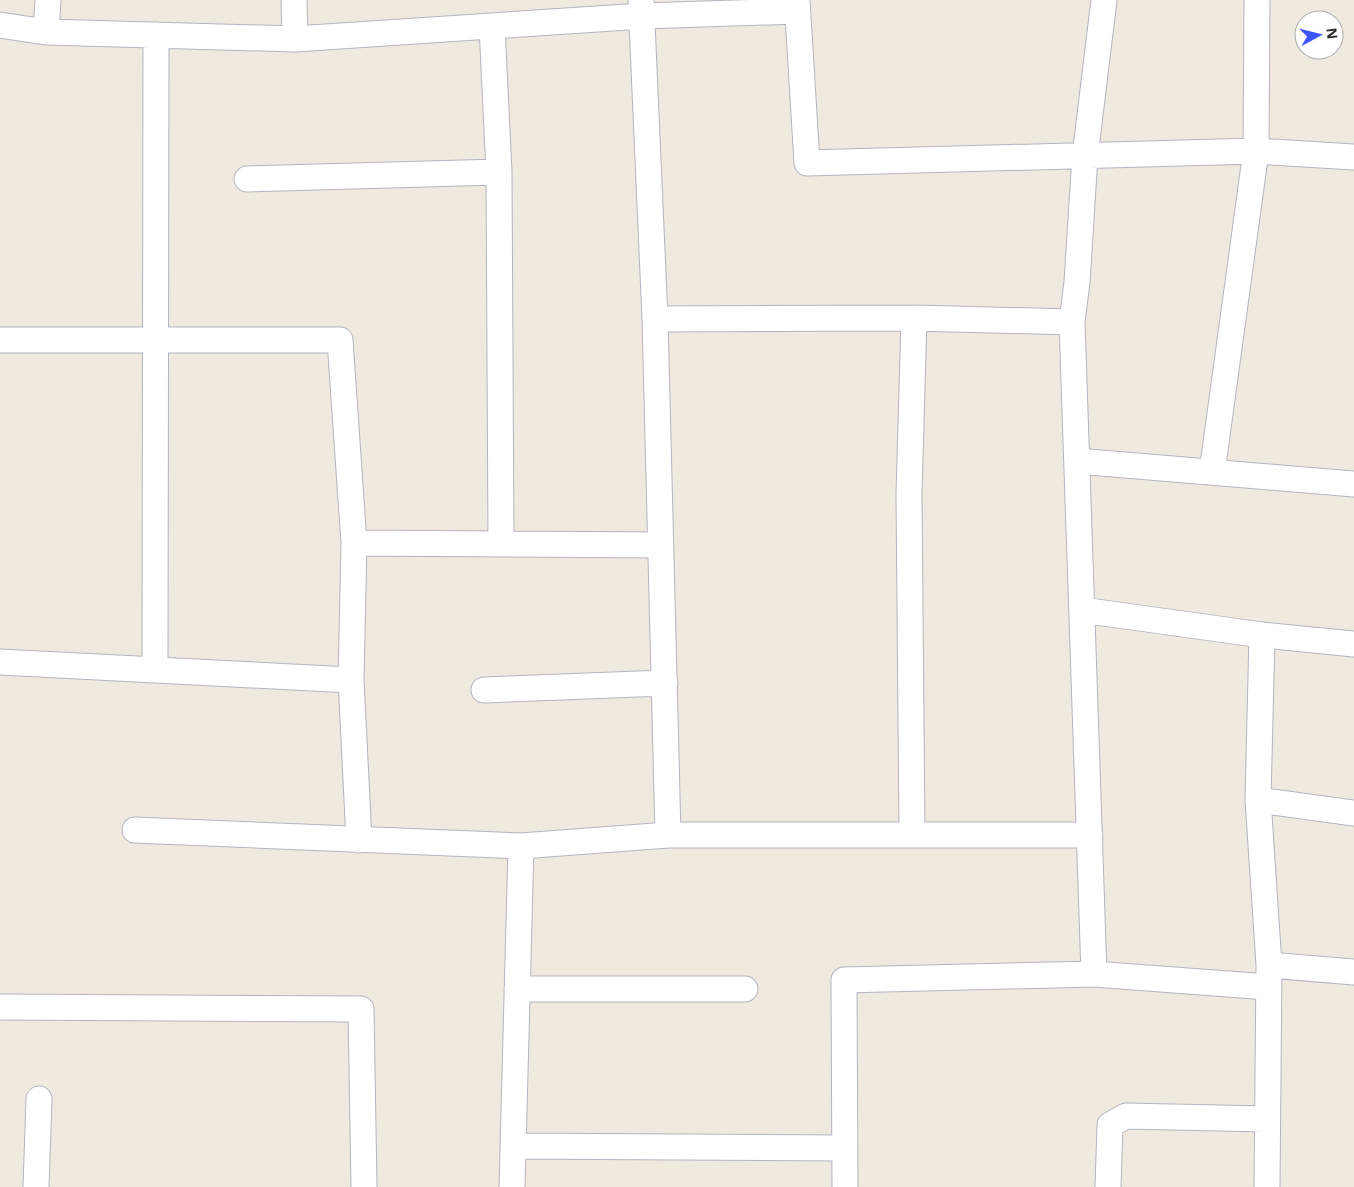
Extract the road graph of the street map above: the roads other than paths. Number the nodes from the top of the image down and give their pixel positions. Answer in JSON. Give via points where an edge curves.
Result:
{"nodes":[{"id":1,"x":48,"y":0,"type":"edge"},
{"id":2,"x":294,"y":0,"type":"edge"},
{"id":3,"x":1104,"y":0,"type":"edge"},
{"id":4,"x":1257,"y":0,"type":"edge"},
{"id":5,"x":797,"y":5,"type":"edge"},
{"id":6,"x":642,"y":8,"type":"edge"},
{"id":7,"x":0,"y":25,"type":"edge"},
{"id":8,"x":492,"y":26,"type":"junction"},
{"id":9,"x":46,"y":32,"type":"junction"},
{"id":10,"x":156,"y":35,"type":"junction"},
{"id":11,"x":295,"y":39,"type":"junction"},
{"id":12,"x":1256,"y":151,"type":"junction"},
{"id":13,"x":1084,"y":156,"type":"junction"},
{"id":14,"x":1354,"y":157,"type":"edge"},
{"id":15,"x":499,"y":172,"type":"junction"},
{"id":16,"x":248,"y":179,"type":"dead end"},
{"id":17,"x":914,"y":318,"type":"junction"},
{"id":18,"x":655,"y":319,"type":"junction"},
{"id":19,"x":1072,"y":322,"type":"junction"},
{"id":20,"x":0,"y":340,"type":"edge"},
{"id":21,"x":154,"y":340,"type":"junction"},
{"id":22,"x":1077,"y":460,"type":"junction"},
{"id":23,"x":1212,"y":472,"type":"junction"},
{"id":24,"x":1354,"y":484,"type":"edge"},
{"id":25,"x":354,"y":543,"type":"junction"},
{"id":26,"x":501,"y":544,"type":"junction"},
{"id":27,"x":661,"y":545,"type":"junction"},
{"id":28,"x":1082,"y":610,"type":"junction"},
{"id":29,"x":1262,"y":636,"type":"junction"},
{"id":30,"x":1354,"y":644,"type":"edge"},
{"id":31,"x":0,"y":662,"type":"edge"},
{"id":32,"x":155,"y":670,"type":"junction"},
{"id":33,"x":351,"y":680,"type":"junction"},
{"id":34,"x":665,"y":683,"type":"junction"},
{"id":35,"x":484,"y":690,"type":"dead end"},
{"id":36,"x":1258,"y":800,"type":"junction"},
{"id":37,"x":1354,"y":813,"type":"edge"},
{"id":38,"x":135,"y":830,"type":"dead end"},
{"id":39,"x":1090,"y":834,"type":"junction"},
{"id":40,"x":668,"y":835,"type":"junction"},
{"id":41,"x":912,"y":835,"type":"junction"},
{"id":42,"x":359,"y":840,"type":"junction"},
{"id":43,"x":521,"y":846,"type":"junction"},
{"id":44,"x":1354,"y":972,"type":"edge"},
{"id":45,"x":1094,"y":974,"type":"junction"},
{"id":46,"x":1268,"y":976,"type":"junction"},
{"id":47,"x":745,"y":989,"type":"dead end"},
{"id":48,"x":517,"y":990,"type":"junction"},
{"id":49,"x":0,"y":1007,"type":"edge"},
{"id":50,"x":39,"y":1100,"type":"dead end"},
{"id":51,"x":1266,"y":1118,"type":"junction"},
{"id":52,"x":513,"y":1146,"type":"junction"},
{"id":53,"x":844,"y":1148,"type":"junction"},
{"id":54,"x":36,"y":1187,"type":"edge"},
{"id":55,"x":364,"y":1187,"type":"edge"},
{"id":56,"x":512,"y":1187,"type":"edge"},
{"id":57,"x":845,"y":1187,"type":"edge"},
{"id":58,"x":1108,"y":1187,"type":"edge"},
{"id":59,"x":1267,"y":1187,"type":"edge"}],
"edges":[{"from":1,"to":9,"type":"street"},
{"from":2,"to":11,"type":"street"},
{"from":3,"to":13,"type":"street"},
{"from":4,"to":12,"type":"street"},
{"from":5,"to":6,"type":"street"},
{"from":5,"to":13,"type":"street","via":[[807,163]]},
{"from":6,"to":8,"type":"street"},
{"from":6,"to":18,"type":"street"},
{"from":7,"to":9,"type":"street"},
{"from":8,"to":11,"type":"street"},
{"from":8,"to":15,"type":"street"},
{"from":9,"to":10,"type":"street"},
{"from":10,"to":11,"type":"street"},
{"from":10,"to":21,"type":"street"},
{"from":12,"to":13,"type":"street"},
{"from":12,"to":14,"type":"street"},
{"from":12,"to":23,"type":"street"},
{"from":13,"to":19,"type":"street"},
{"from":15,"to":16,"type":"street"},
{"from":15,"to":26,"type":"street"},
{"from":17,"to":18,"type":"street"},
{"from":17,"to":19,"type":"street"},
{"from":17,"to":41,"type":"street","via":[[909,494]]},
{"from":18,"to":27,"type":"street"},
{"from":19,"to":22,"type":"street"},
{"from":20,"to":21,"type":"street"},
{"from":21,"to":25,"type":"street","via":[[340,340]]},
{"from":21,"to":32,"type":"street"},
{"from":22,"to":23,"type":"street"},
{"from":22,"to":28,"type":"street"},
{"from":23,"to":24,"type":"street"},
{"from":25,"to":26,"type":"street"},
{"from":25,"to":33,"type":"street"},
{"from":26,"to":27,"type":"street"},
{"from":27,"to":34,"type":"street"},
{"from":28,"to":29,"type":"street"},
{"from":28,"to":39,"type":"street"},
{"from":29,"to":30,"type":"street"},
{"from":29,"to":36,"type":"street"},
{"from":31,"to":32,"type":"street"},
{"from":32,"to":33,"type":"street"},
{"from":33,"to":42,"type":"street"},
{"from":34,"to":35,"type":"street"},
{"from":34,"to":40,"type":"street"},
{"from":36,"to":37,"type":"street"},
{"from":36,"to":46,"type":"street"},
{"from":38,"to":42,"type":"street"},
{"from":39,"to":41,"type":"street"},
{"from":39,"to":45,"type":"street"},
{"from":40,"to":41,"type":"street"},
{"from":40,"to":43,"type":"street"},
{"from":42,"to":43,"type":"street"},
{"from":43,"to":48,"type":"street"},
{"from":44,"to":46,"type":"street"},
{"from":45,"to":46,"type":"street"},
{"from":45,"to":53,"type":"street","via":[[844,980]]},
{"from":46,"to":51,"type":"street"},
{"from":47,"to":48,"type":"street"},
{"from":48,"to":52,"type":"street"},
{"from":49,"to":55,"type":"street","via":[[361,1009]]},
{"from":50,"to":54,"type":"street"},
{"from":51,"to":58,"type":"street","via":[[1126,1116],[1110,1125]]},
{"from":51,"to":59,"type":"street"},
{"from":52,"to":53,"type":"street"},
{"from":52,"to":56,"type":"street"},
{"from":53,"to":57,"type":"street"}]}
